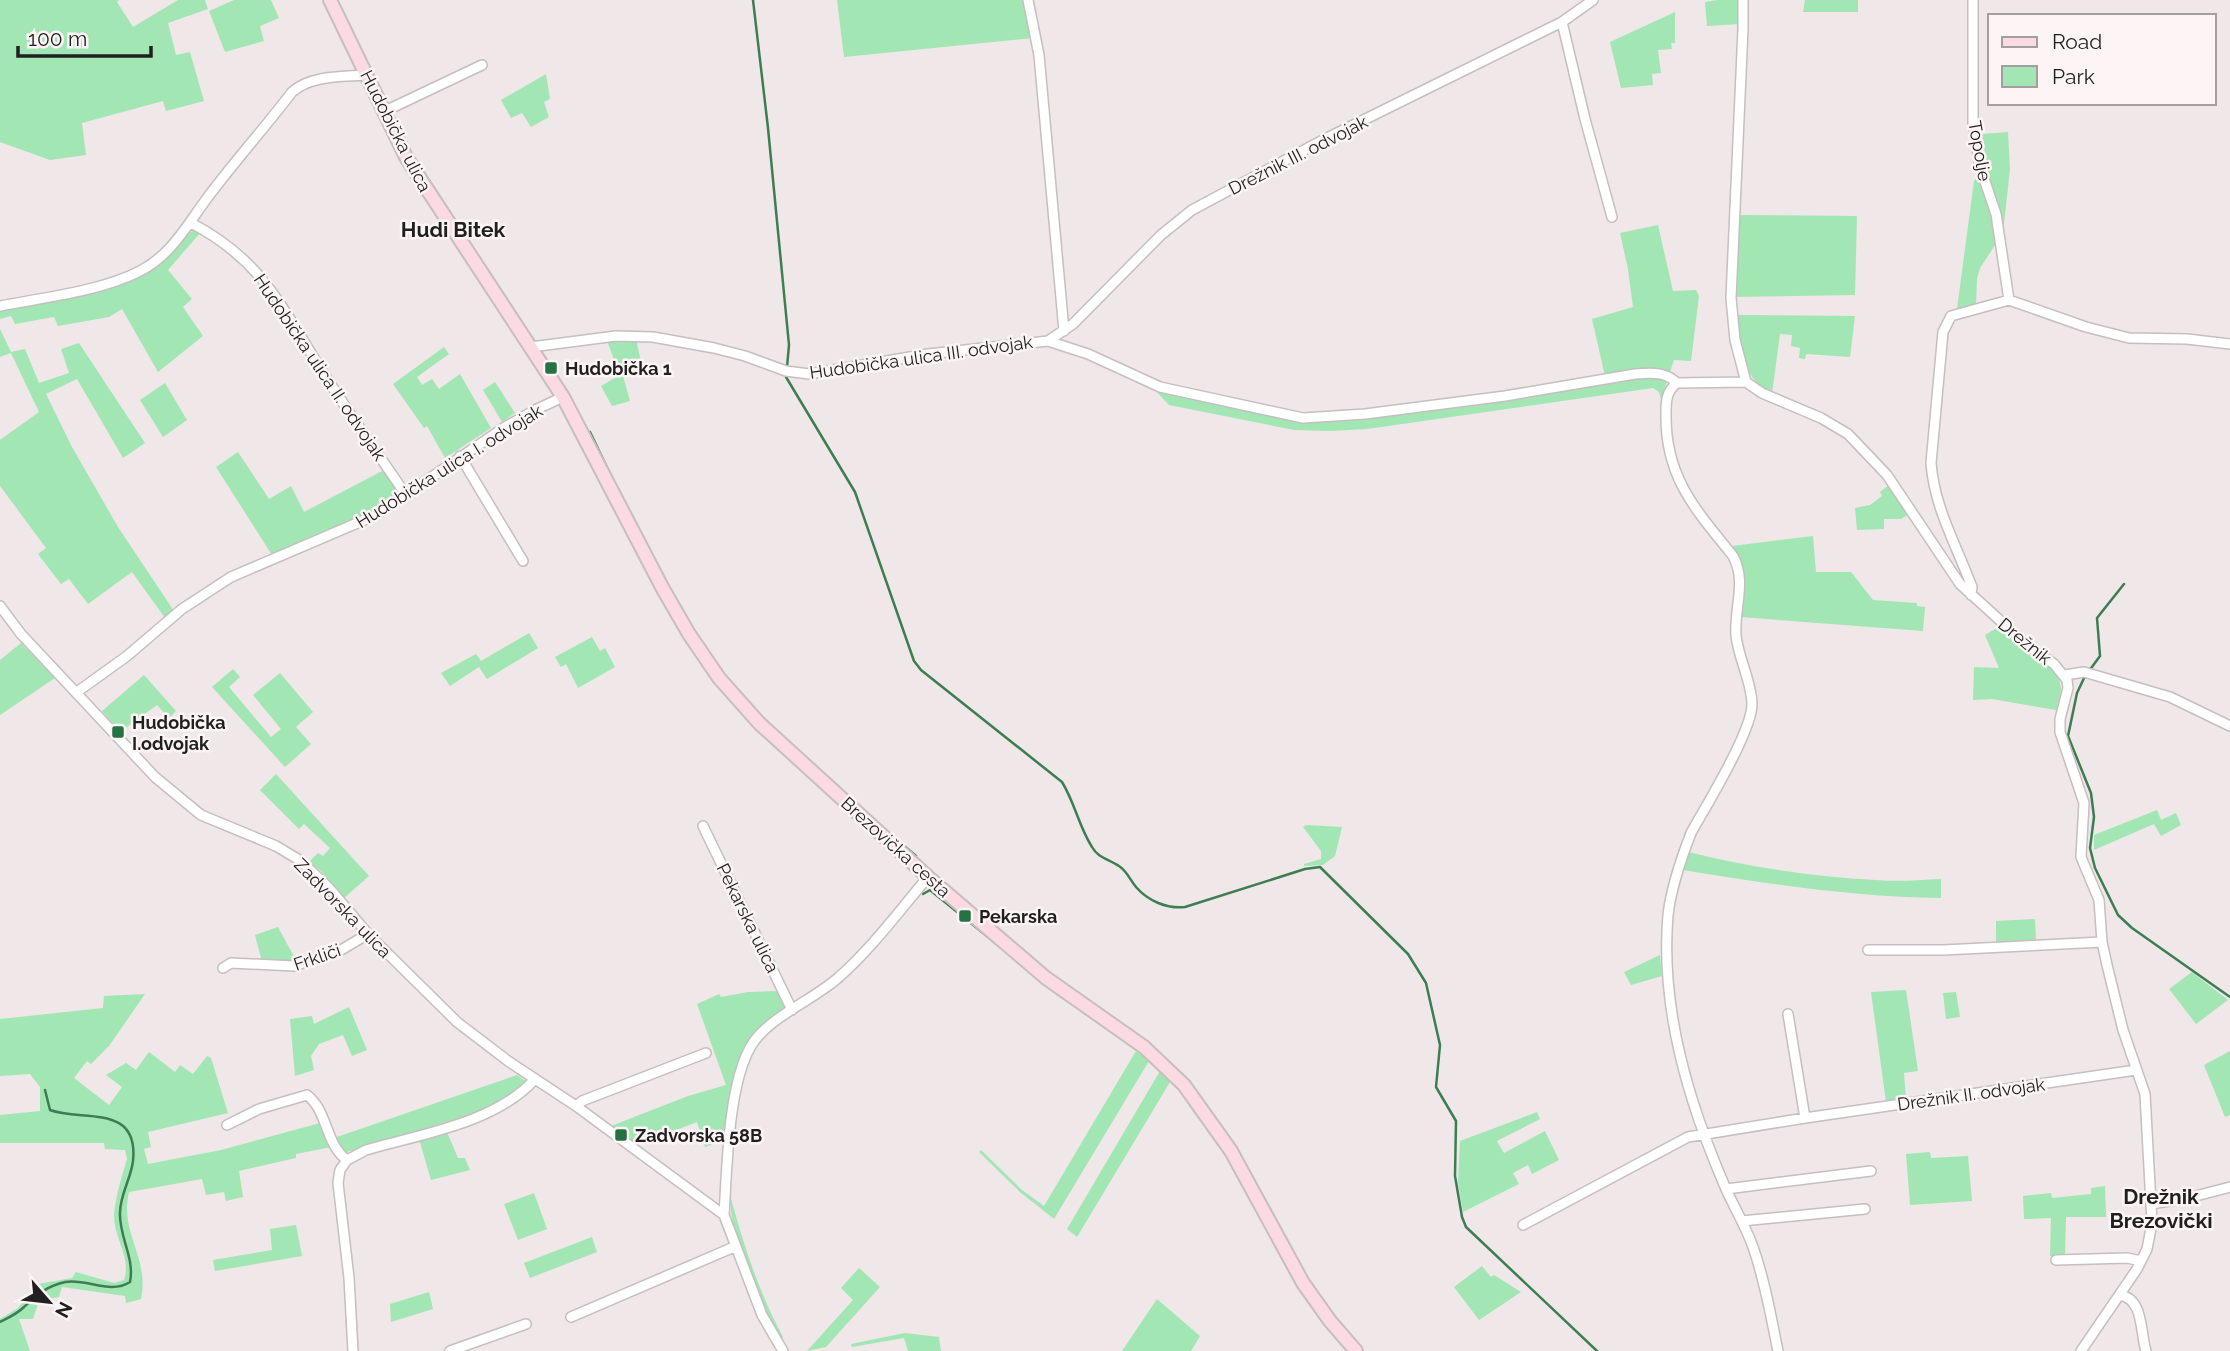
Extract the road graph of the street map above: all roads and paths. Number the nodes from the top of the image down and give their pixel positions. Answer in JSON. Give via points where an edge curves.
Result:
{"nodes":[{"id":1,"x":330,"y":0,"type":"edge"},
{"id":2,"x":1028,"y":0,"type":"edge"},
{"id":3,"x":1593,"y":0,"type":"edge"},
{"id":4,"x":1743,"y":0,"type":"edge"},
{"id":5,"x":1973,"y":0,"type":"edge"},
{"id":6,"x":1562,"y":22,"type":"junction"},
{"id":7,"x":482,"y":65,"type":"dead end"},
{"id":8,"x":366,"y":75,"type":"junction"},
{"id":9,"x":383,"y":112,"type":"junction"},
{"id":10,"x":1612,"y":217,"type":"dead end"},
{"id":11,"x":191,"y":223,"type":"junction"},
{"id":12,"x":2010,"y":300,"type":"junction"},
{"id":13,"x":0,"y":306,"type":"edge"},
{"id":14,"x":1064,"y":331,"type":"junction"},
{"id":15,"x":1048,"y":341,"type":"junction"},
{"id":16,"x":2230,"y":344,"type":"edge"},
{"id":17,"x":531,"y":347,"type":"junction"},
{"id":18,"x":1746,"y":382,"type":"junction"},
{"id":19,"x":1677,"y":383,"type":"junction"},
{"id":20,"x":563,"y":397,"type":"junction"},
{"id":21,"x":460,"y":456,"type":"junction"},
{"id":22,"x":406,"y":495,"type":"junction"},
{"id":23,"x":523,"y":561,"type":"dead end"},
{"id":24,"x":1970,"y":594,"type":"junction"},
{"id":25,"x":0,"y":606,"type":"edge"},
{"id":26,"x":2065,"y":675,"type":"junction"},
{"id":27,"x":77,"y":692,"type":"junction"},
{"id":28,"x":2230,"y":726,"type":"edge"},
{"id":29,"x":703,"y":826,"type":"dead end"},
{"id":30,"x":928,"y":877,"type":"junction"},
{"id":31,"x":368,"y":934,"type":"junction"},
{"id":32,"x":2102,"y":942,"type":"junction"},
{"id":33,"x":1868,"y":950,"type":"dead end"},
{"id":34,"x":223,"y":968,"type":"dead end"},
{"id":35,"x":792,"y":1010,"type":"junction"},
{"id":36,"x":1788,"y":1014,"type":"dead end"},
{"id":37,"x":706,"y":1053,"type":"dead end"},
{"id":38,"x":2136,"y":1070,"type":"junction"},
{"id":39,"x":535,"y":1079,"type":"junction"},
{"id":40,"x":576,"y":1106,"type":"junction"},
{"id":41,"x":1805,"y":1118,"type":"junction"},
{"id":42,"x":227,"y":1125,"type":"dead end"},
{"id":43,"x":1706,"y":1134,"type":"junction"},
{"id":44,"x":347,"y":1160,"type":"junction"},
{"id":45,"x":1871,"y":1171,"type":"dead end"},
{"id":46,"x":2230,"y":1187,"type":"edge"},
{"id":47,"x":1726,"y":1189,"type":"junction"},
{"id":48,"x":2151,"y":1204,"type":"junction"},
{"id":49,"x":1865,"y":1209,"type":"dead end"},
{"id":50,"x":724,"y":1215,"type":"junction"},
{"id":51,"x":1742,"y":1221,"type":"junction"},
{"id":52,"x":1523,"y":1225,"type":"dead end"},
{"id":53,"x":734,"y":1247,"type":"junction"},
{"id":54,"x":2056,"y":1260,"type":"dead end"},
{"id":55,"x":2141,"y":1261,"type":"junction"},
{"id":56,"x":2120,"y":1295,"type":"junction"},
{"id":57,"x":571,"y":1317,"type":"dead end"},
{"id":58,"x":526,"y":1324,"type":"dead end"},
{"id":59,"x":353,"y":1351,"type":"edge"},
{"id":60,"x":450,"y":1351,"type":"edge"},
{"id":61,"x":783,"y":1351,"type":"edge"},
{"id":62,"x":1356,"y":1351,"type":"edge"},
{"id":63,"x":1779,"y":1351,"type":"edge"},
{"id":64,"x":2081,"y":1351,"type":"edge"},
{"id":65,"x":2146,"y":1351,"type":"edge"}],
"edges":[{"from":1,"to":8,"type":"main road","name":"Hudobička ulica"},
{"from":2,"to":14,"type":"street","via":[[1041,67]]},
{"from":3,"to":6,"type":"street","name":"Drežnik III. odvojak"},
{"from":4,"to":18,"type":"street","via":[[1731,298]]},
{"from":5,"to":12,"type":"street","name":"Topolje","via":[[1973,123],[1980,167],[1996,214]]},
{"from":6,"to":10,"type":"street"},
{"from":6,"to":14,"type":"street","name":"Drežnik III. odvojak","via":[[1192,210]]},
{"from":7,"to":9,"type":"street"},
{"from":8,"to":9,"type":"main road","name":"Hudobička ulica"},
{"from":8,"to":11,"type":"street","via":[[299,86]]},
{"from":9,"to":17,"type":"main road","name":"Hudobička ulica","via":[[420,182]]},
{"from":11,"to":13,"type":"street","via":[[170,249],[139,272]]},
{"from":11,"to":22,"type":"street","name":"Hudobička ulica II. odvojak","via":[[240,253],[267,285]]},
{"from":12,"to":16,"type":"street","via":[[2129,338]]},
{"from":12,"to":24,"type":"street","via":[[1951,316],[1943,332],[1933,484],[1972,587]]},
{"from":14,"to":15,"type":"street","name":"Hudobička ulica III. odvojak"},
{"from":15,"to":17,"type":"street","name":"Hudobička ulica III. odvojak","via":[[928,354],[809,374],[713,348],[645,336]]},
{"from":15,"to":19,"type":"street","via":[[1160,387],[1303,418],[1505,396],[1635,374],[1670,376]]},
{"from":17,"to":20,"type":"main road","name":"Hudobička ulica"},
{"from":18,"to":19,"type":"street"},
{"from":18,"to":24,"type":"street","name":"Drežnik","via":[[1837,426],[1856,442],[1887,475]]},
{"from":19,"to":43,"type":"street","via":[[1668,392],[1666,404],[1670,455],[1686,496],[1738,566],[1736,634],[1752,705],[1747,726],[1691,833],[1668,913],[1674,1029]]},
{"from":20,"to":21,"type":"street","name":"Hudobička ulica I. odvojak"},
{"from":20,"to":30,"type":"main road","name":"Brezovička cesta","via":[[663,589],[719,678],[759,723]]},
{"from":21,"to":22,"type":"street","name":"Hudobička ulica I. odvojak"},
{"from":21,"to":23,"type":"street"},
{"from":22,"to":27,"type":"street","name":"Hudobička ulica I. odvojak","via":[[356,525],[231,577]]},
{"from":24,"to":26,"type":"street","name":"Drežnik"},
{"from":25,"to":27,"type":"street"},
{"from":26,"to":28,"type":"street","via":[[2084,672],[2170,697]]},
{"from":26,"to":32,"type":"street","name":"Drežnik","via":[[2068,688],[2060,733],[2084,803],[2081,857],[2099,900]]},
{"from":27,"to":31,"type":"street","name":"Zadvorska ulica","via":[[173,793],[201,815],[290,853],[320,878]]},
{"from":29,"to":35,"type":"street","name":"Pekarska ulica"},
{"from":30,"to":35,"type":"street","via":[[841,976]]},
{"from":30,"to":62,"type":"main road","name":"Brezovička cesta","via":[[1046,978],[1144,1047],[1184,1085],[1231,1151],[1303,1283]]},
{"from":31,"to":34,"type":"street","name":"Frkliči","via":[[295,967],[231,963]]},
{"from":31,"to":39,"type":"street","name":"Zadvorska ulica","via":[[457,1022]]},
{"from":32,"to":33,"type":"street"},
{"from":32,"to":38,"type":"street","name":"Drežnik"},
{"from":35,"to":50,"type":"street","via":[[757,1037],[747,1053],[729,1135]]},
{"from":36,"to":41,"type":"street"},
{"from":37,"to":40,"type":"street"},
{"from":38,"to":41,"type":"street","name":"Drežnik II. odvojak"},
{"from":38,"to":48,"type":"street","name":"Drežnik","via":[[2145,1094]]},
{"from":39,"to":40,"type":"street","name":"Zadvorska ulica"},
{"from":39,"to":44,"type":"street","via":[[514,1099],[484,1115],[366,1150]]},
{"from":40,"to":50,"type":"street","name":"Zadvorska ulica"},
{"from":41,"to":43,"type":"street","name":"Drežnik II. odvojak"},
{"from":42,"to":44,"type":"street","via":[[307,1095],[316,1104],[338,1154]]},
{"from":43,"to":47,"type":"street"},
{"from":43,"to":52,"type":"street","name":"Drežnik II. odvojak","via":[[1688,1138]]},
{"from":44,"to":59,"type":"street","via":[[338,1183]]},
{"from":45,"to":47,"type":"street"},
{"from":46,"to":48,"type":"street"},
{"from":47,"to":51,"type":"street"},
{"from":48,"to":55,"type":"street","name":"Drežnik","via":[[2150,1237]]},
{"from":49,"to":51,"type":"street"},
{"from":50,"to":53,"type":"street"},
{"from":51,"to":63,"type":"street"},
{"from":53,"to":57,"type":"street"},
{"from":53,"to":61,"type":"street","via":[[762,1315]]},
{"from":54,"to":55,"type":"street"},
{"from":55,"to":56,"type":"street","name":"Drežnik"},
{"from":56,"to":64,"type":"street","name":"Drežnik"},
{"from":56,"to":65,"type":"street","via":[[2135,1303]]},
{"from":58,"to":60,"type":"street"}]}
